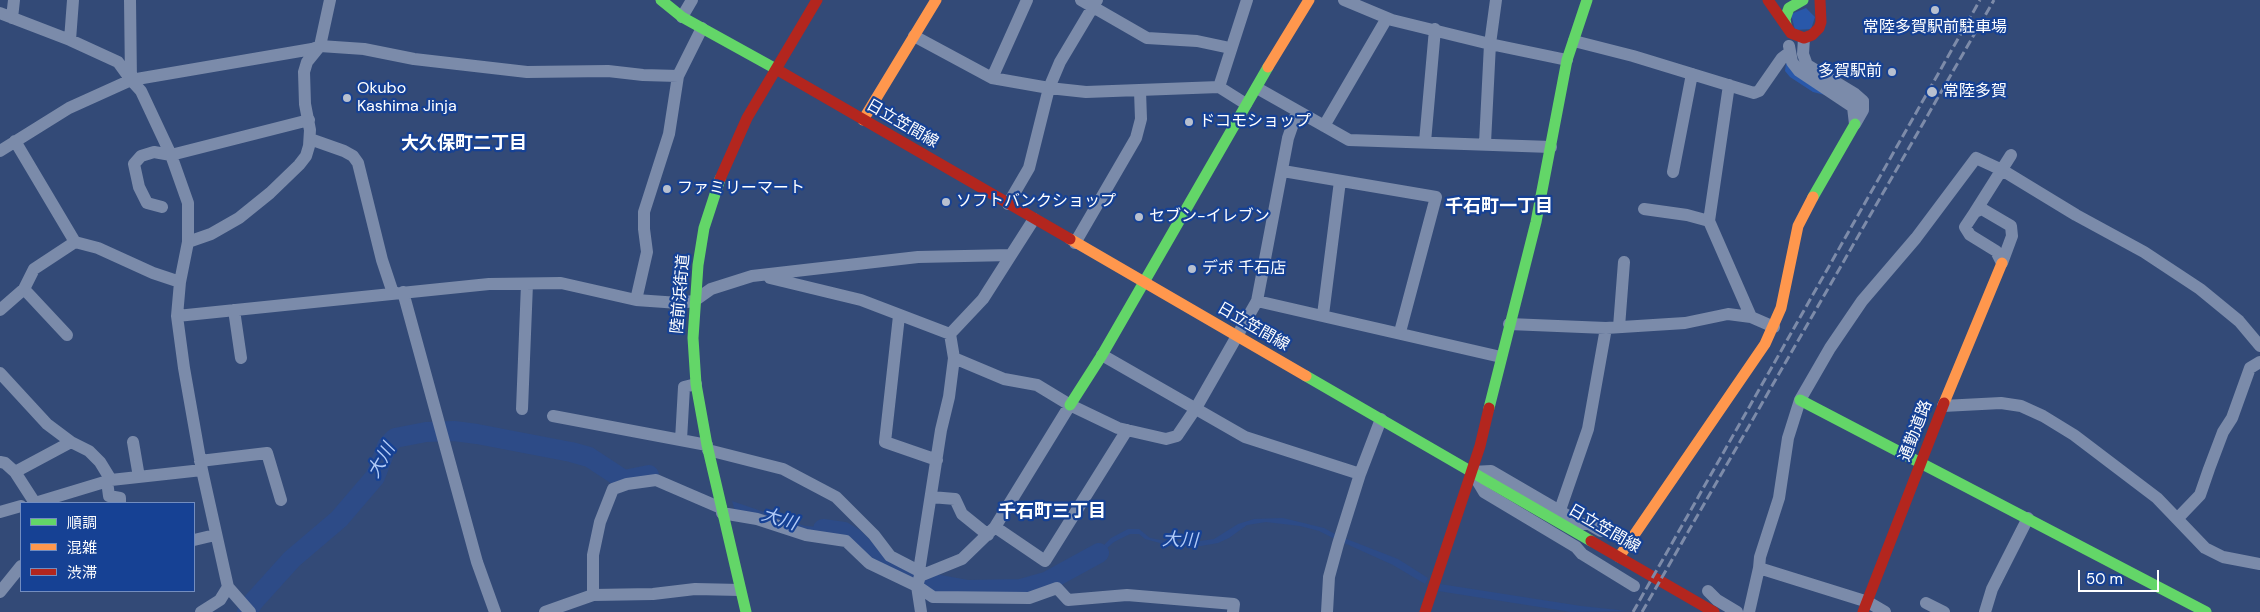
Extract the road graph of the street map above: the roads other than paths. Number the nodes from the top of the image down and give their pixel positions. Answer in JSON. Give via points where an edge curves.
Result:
{"nodes":[{"id":1,"x":14,"y":0,"type":"edge"},
{"id":2,"x":73,"y":0,"type":"edge"},
{"id":3,"x":130,"y":0,"type":"edge"},
{"id":4,"x":330,"y":0,"type":"edge"},
{"id":5,"x":662,"y":0,"type":"edge"},
{"id":6,"x":692,"y":0,"type":"edge"},
{"id":7,"x":816,"y":0,"type":"edge"},
{"id":8,"x":936,"y":0,"type":"edge"},
{"id":9,"x":1027,"y":0,"type":"edge"},
{"id":10,"x":1081,"y":0,"type":"edge"},
{"id":11,"x":1247,"y":0,"type":"edge"},
{"id":12,"x":1309,"y":0,"type":"edge"},
{"id":13,"x":1344,"y":0,"type":"edge"},
{"id":14,"x":1496,"y":0,"type":"edge"},
{"id":15,"x":1768,"y":0,"type":"edge"},
{"id":16,"x":1775,"y":0,"type":"edge"},
{"id":17,"x":1820,"y":0,"type":"edge"},
{"id":18,"x":1585,"y":2,"type":"edge"},
{"id":19,"x":1799,"y":2,"type":"edge"},
{"id":20,"x":1095,"y":3,"type":"edge"},
{"id":21,"x":6,"y":16,"type":"edge"},
{"id":22,"x":1821,"y":16,"type":"junction"},
{"id":23,"x":682,"y":17,"type":"junction"},
{"id":24,"x":1387,"y":18,"type":"junction"},
{"id":25,"x":1787,"y":27,"type":"junction"},
{"id":26,"x":702,"y":28,"type":"junction"},
{"id":27,"x":1435,"y":29,"type":"junction"},
{"id":28,"x":914,"y":36,"type":"junction"},
{"id":29,"x":1804,"y":38,"type":"junction"},
{"id":30,"x":70,"y":40,"type":"junction"},
{"id":31,"x":1574,"y":41,"type":"junction"},
{"id":32,"x":1490,"y":44,"type":"junction"},
{"id":33,"x":320,"y":46,"type":"junction"},
{"id":34,"x":1230,"y":48,"type":"junction"},
{"id":35,"x":1790,"y":52,"type":"junction"},
{"id":36,"x":1567,"y":60,"type":"junction"},
{"id":37,"x":776,"y":69,"type":"junction"},
{"id":38,"x":1692,"y":74,"type":"junction"},
{"id":39,"x":678,"y":76,"type":"junction"},
{"id":40,"x":992,"y":78,"type":"junction"},
{"id":41,"x":131,"y":80,"type":"junction"},
{"id":42,"x":1730,"y":85,"type":"junction"},
{"id":43,"x":1219,"y":87,"type":"junction"},
{"id":44,"x":1049,"y":88,"type":"junction"},
{"id":45,"x":1257,"y":88,"type":"junction"},
{"id":46,"x":1140,"y":91,"type":"junction"},
{"id":47,"x":305,"y":104,"type":"junction"},
{"id":48,"x":1246,"y":104,"type":"junction"},
{"id":49,"x":1297,"y":112,"type":"junction"},
{"id":50,"x":308,"y":120,"type":"junction"},
{"id":51,"x":863,"y":120,"type":"junction"},
{"id":52,"x":293,"y":124,"type":"junction"},
{"id":53,"x":1855,"y":124,"type":"junction"},
{"id":54,"x":1324,"y":126,"type":"junction"},
{"id":55,"x":310,"y":139,"type":"junction"},
{"id":56,"x":15,"y":140,"type":"junction"},
{"id":57,"x":1425,"y":142,"type":"junction"},
{"id":58,"x":1485,"y":143,"type":"junction"},
{"id":59,"x":1551,"y":147,"type":"junction"},
{"id":60,"x":0,"y":151,"type":"edge"},
{"id":61,"x":171,"y":155,"type":"junction"},
{"id":62,"x":2011,"y":155,"type":"dead end"},
{"id":63,"x":2002,"y":170,"type":"junction"},
{"id":64,"x":1283,"y":171,"type":"junction"},
{"id":65,"x":1673,"y":172,"type":"dead end"},
{"id":66,"x":1340,"y":181,"type":"junction"},
{"id":67,"x":1008,"y":204,"type":"junction"},
{"id":68,"x":162,"y":207,"type":"dead end"},
{"id":69,"x":1644,"y":209,"type":"dead end"},
{"id":70,"x":1975,"y":212,"type":"junction"},
{"id":71,"x":1034,"y":219,"type":"junction"},
{"id":72,"x":1709,"y":221,"type":"junction"},
{"id":73,"x":75,"y":242,"type":"junction"},
{"id":74,"x":188,"y":242,"type":"junction"},
{"id":75,"x":1074,"y":243,"type":"junction"},
{"id":76,"x":1011,"y":255,"type":"junction"},
{"id":77,"x":1624,"y":262,"type":"dead end"},
{"id":78,"x":2002,"y":263,"type":"junction"},
{"id":79,"x":760,"y":276,"type":"junction"},
{"id":80,"x":180,"y":282,"type":"junction"},
{"id":81,"x":1144,"y":282,"type":"junction"},
{"id":82,"x":527,"y":284,"type":"junction"},
{"id":83,"x":24,"y":289,"type":"junction"},
{"id":84,"x":398,"y":293,"type":"junction"},
{"id":85,"x":636,"y":300,"type":"junction"},
{"id":86,"x":1257,"y":300,"type":"junction"},
{"id":87,"x":694,"y":301,"type":"junction"},
{"id":88,"x":0,"y":310,"type":"edge"},
{"id":89,"x":234,"y":310,"type":"junction"},
{"id":90,"x":1323,"y":315,"type":"junction"},
{"id":91,"x":178,"y":316,"type":"junction"},
{"id":92,"x":899,"y":316,"type":"junction"},
{"id":93,"x":1751,"y":317,"type":"junction"},
{"id":94,"x":1509,"y":324,"type":"junction"},
{"id":95,"x":1613,"y":327,"type":"junction"},
{"id":96,"x":1774,"y":327,"type":"junction"},
{"id":97,"x":1400,"y":332,"type":"junction"},
{"id":98,"x":950,"y":334,"type":"junction"},
{"id":99,"x":67,"y":335,"type":"dead end"},
{"id":100,"x":1235,"y":336,"type":"junction"},
{"id":101,"x":2260,"y":346,"type":"edge"},
{"id":102,"x":1102,"y":355,"type":"junction"},
{"id":103,"x":1501,"y":357,"type":"junction"},
{"id":104,"x":241,"y":358,"type":"dead end"},
{"id":105,"x":954,"y":358,"type":"junction"},
{"id":106,"x":2260,"y":362,"type":"edge"},
{"id":107,"x":0,"y":373,"type":"edge"},
{"id":108,"x":696,"y":384,"type":"junction"},
{"id":109,"x":1800,"y":400,"type":"junction"},
{"id":110,"x":1070,"y":405,"type":"junction"},
{"id":111,"x":1943,"y":406,"type":"junction"},
{"id":112,"x":1196,"y":408,"type":"junction"},
{"id":113,"x":522,"y":410,"type":"dead end"},
{"id":114,"x":553,"y":416,"type":"dead end"},
{"id":115,"x":1381,"y":419,"type":"junction"},
{"id":116,"x":1127,"y":430,"type":"junction"},
{"id":117,"x":681,"y":440,"type":"junction"},
{"id":118,"x":71,"y":442,"type":"junction"},
{"id":119,"x":132,"y":442,"type":"dead end"},
{"id":120,"x":707,"y":447,"type":"junction"},
{"id":121,"x":936,"y":460,"type":"junction"},
{"id":122,"x":0,"y":462,"type":"edge"},
{"id":123,"x":1922,"y":462,"type":"junction"},
{"id":124,"x":201,"y":466,"type":"junction"},
{"id":125,"x":15,"y":472,"type":"junction"},
{"id":126,"x":1472,"y":472,"type":"junction"},
{"id":127,"x":1360,"y":474,"type":"junction"},
{"id":128,"x":139,"y":477,"type":"junction"},
{"id":129,"x":109,"y":481,"type":"junction"},
{"id":130,"x":931,"y":496,"type":"junction"},
{"id":131,"x":281,"y":500,"type":"dead end"},
{"id":132,"x":33,"y":502,"type":"edge"},
{"id":133,"x":37,"y":502,"type":"edge"},
{"id":134,"x":120,"y":502,"type":"edge"},
{"id":135,"x":20,"y":506,"type":"edge"},
{"id":136,"x":1560,"y":510,"type":"junction"},
{"id":137,"x":722,"y":511,"type":"junction"},
{"id":138,"x":0,"y":512,"type":"edge"},
{"id":139,"x":2028,"y":518,"type":"junction"},
{"id":140,"x":2177,"y":519,"type":"junction"},
{"id":141,"x":992,"y":531,"type":"junction"},
{"id":142,"x":1601,"y":531,"type":"dead end"},
{"id":143,"x":216,"y":534,"type":"junction"},
{"id":144,"x":195,"y":540,"type":"edge"},
{"id":145,"x":1619,"y":557,"type":"junction"},
{"id":146,"x":2260,"y":564,"type":"edge"},
{"id":147,"x":20,"y":567,"type":"edge"},
{"id":148,"x":1759,"y":568,"type":"junction"},
{"id":149,"x":919,"y":578,"type":"junction"},
{"id":150,"x":1634,"y":586,"type":"dead end"},
{"id":151,"x":228,"y":587,"type":"junction"},
{"id":152,"x":740,"y":590,"type":"junction"},
{"id":153,"x":1708,"y":591,"type":"dead end"},
{"id":154,"x":0,"y":592,"type":"edge"},
{"id":155,"x":593,"y":595,"type":"junction"},
{"id":156,"x":1926,"y":603,"type":"dead end"},
{"id":157,"x":1188,"y":607,"type":"edge"},
{"id":158,"x":1866,"y":607,"type":"edge"},
{"id":159,"x":247,"y":609,"type":"edge"},
{"id":160,"x":202,"y":612,"type":"edge"},
{"id":161,"x":495,"y":612,"type":"edge"},
{"id":162,"x":545,"y":612,"type":"edge"},
{"id":163,"x":746,"y":612,"type":"edge"},
{"id":164,"x":920,"y":612,"type":"edge"},
{"id":165,"x":1233,"y":612,"type":"edge"},
{"id":166,"x":1327,"y":612,"type":"edge"},
{"id":167,"x":1425,"y":612,"type":"edge"},
{"id":168,"x":1714,"y":612,"type":"edge"},
{"id":169,"x":1737,"y":612,"type":"edge"},
{"id":170,"x":1749,"y":612,"type":"edge"},
{"id":171,"x":1885,"y":612,"type":"edge"},
{"id":172,"x":1944,"y":612,"type":"edge"},
{"id":173,"x":1986,"y":612,"type":"edge"},
{"id":174,"x":2206,"y":612,"type":"edge"}],
"edges":[{"from":1,"to":21,"type":"street"},
{"from":2,"to":30,"type":"street"},
{"from":3,"to":41,"type":"street"},
{"from":4,"to":33,"type":"street"},
{"from":5,"to":23,"type":"main road","name":"日立笠間線"},
{"from":6,"to":23,"type":"street"},
{"from":7,"to":37,"type":"main road","name":"陸前浜街道"},
{"from":8,"to":28,"type":"main road"},
{"from":9,"to":40,"type":"street"},
{"from":10,"to":20,"type":"street"},
{"from":11,"to":34,"type":"street"},
{"from":12,"to":45,"type":"main road"},
{"from":13,"to":24,"type":"street"},
{"from":14,"to":32,"type":"street"},
{"from":15,"to":25,"type":"main road"},
{"from":16,"to":19,"type":"main road"},
{"from":17,"to":22,"type":"main road"},
{"from":18,"to":31,"type":"main road"},
{"from":19,"to":22,"type":"main road","via":[[1813,4]]},
{"from":19,"to":25,"type":"main road","via":[[1786,13]]},
{"from":20,"to":34,"type":"street","via":[[1147,38],[1197,41]]},
{"from":20,"to":44,"type":"street","via":[[1060,62]]},
{"from":21,"to":30,"type":"street"},
{"from":22,"to":29,"type":"main road","via":[[1816,32]]},
{"from":23,"to":26,"type":"main road","name":"日立笠間線"},
{"from":24,"to":27,"type":"street"},
{"from":24,"to":54,"type":"street"},
{"from":25,"to":29,"type":"main road","via":[[1794,36]]},
{"from":25,"to":35,"type":"street"},
{"from":26,"to":37,"type":"main road","name":"日立笠間線"},
{"from":26,"to":39,"type":"street"},
{"from":27,"to":32,"type":"street"},
{"from":27,"to":57,"type":"street"},
{"from":28,"to":40,"type":"street"},
{"from":28,"to":51,"type":"main road"},
{"from":29,"to":53,"type":"street","via":[[1803,54],[1807,65],[1863,101],[1863,110]]},
{"from":30,"to":41,"type":"street","via":[[118,62]]},
{"from":31,"to":36,"type":"main road"},
{"from":31,"to":38,"type":"street"},
{"from":32,"to":36,"type":"street"},
{"from":32,"to":58,"type":"street"},
{"from":33,"to":39,"type":"street","via":[[364,49],[414,59],[527,72],[608,71]]},
{"from":33,"to":41,"type":"street"},
{"from":33,"to":47,"type":"street","via":[[306,62]]},
{"from":34,"to":43,"type":"street"},
{"from":35,"to":42,"type":"street","via":[[1782,58],[1759,91],[1754,93]]},
{"from":35,"to":53,"type":"street","via":[[1796,67],[1805,76],[1853,107]]},
{"from":36,"to":59,"type":"main road"},
{"from":37,"to":51,"type":"main road","name":"日立笠間線"},
{"from":37,"to":87,"type":"main road","name":"陸前浜街道","via":[[729,155],[714,193],[704,228]]},
{"from":38,"to":42,"type":"street"},
{"from":38,"to":65,"type":"street"},
{"from":39,"to":85,"type":"street","via":[[669,134],[644,212],[647,252]]},
{"from":40,"to":44,"type":"street"},
{"from":41,"to":56,"type":"street","via":[[69,108]]},
{"from":41,"to":61,"type":"street","via":[[141,91]]},
{"from":42,"to":72,"type":"street"},
{"from":43,"to":46,"type":"street"},
{"from":43,"to":48,"type":"street"},
{"from":44,"to":46,"type":"street","via":[[1086,92]]},
{"from":44,"to":67,"type":"street","via":[[1029,168]]},
{"from":45,"to":48,"type":"main road"},
{"from":45,"to":49,"type":"street"},
{"from":46,"to":75,"type":"street","via":[[1141,119],[1136,138]]},
{"from":47,"to":50,"type":"street"},
{"from":47,"to":52,"type":"street"},
{"from":48,"to":81,"type":"main road"},
{"from":49,"to":54,"type":"street"},
{"from":49,"to":64,"type":"street","via":[[1288,138]]},
{"from":50,"to":52,"type":"street"},
{"from":50,"to":55,"type":"street"},
{"from":51,"to":67,"type":"main road","name":"日立笠間線"},
{"from":52,"to":61,"type":"street"},
{"from":53,"to":96,"type":"main road","via":[[1798,226]]},
{"from":54,"to":57,"type":"street","via":[[1349,140]]},
{"from":55,"to":74,"type":"street","via":[[306,156],[270,193],[240,218]]},
{"from":55,"to":84,"type":"street","via":[[344,151],[358,163],[382,260]]},
{"from":56,"to":60,"type":"street"},
{"from":56,"to":73,"type":"street"},
{"from":57,"to":58,"type":"street"},
{"from":58,"to":59,"type":"street"},
{"from":59,"to":94,"type":"main road","via":[[1536,222]]},
{"from":61,"to":68,"type":"street","via":[[154,152],[141,156],[134,164],[138,187],[147,203]]},
{"from":61,"to":74,"type":"street","via":[[188,203]]},
{"from":62,"to":63,"type":"street"},
{"from":63,"to":70,"type":"street"},
{"from":63,"to":101,"type":"street","via":[[2144,252],[2200,290],[2239,321]]},
{"from":63,"to":109,"type":"street","via":[[1976,158],[1916,238],[1862,301]]},
{"from":64,"to":66,"type":"street"},
{"from":64,"to":86,"type":"street"},
{"from":66,"to":90,"type":"street"},
{"from":66,"to":97,"type":"street","via":[[1436,197]]},
{"from":67,"to":71,"type":"main road","name":"日立笠間線"},
{"from":69,"to":72,"type":"street"},
{"from":70,"to":78,"type":"street","via":[[1965,226],[1970,235],[1996,251]]},
{"from":70,"to":78,"type":"street","via":[[1982,209],[2011,226],[2012,236]]},
{"from":71,"to":75,"type":"main road","name":"日立笠間線"},
{"from":71,"to":76,"type":"street"},
{"from":72,"to":93,"type":"street"},
{"from":73,"to":80,"type":"street","via":[[98,248]]},
{"from":73,"to":83,"type":"street","via":[[34,269]]},
{"from":74,"to":80,"type":"street"},
{"from":75,"to":81,"type":"main road","name":"日立笠間線"},
{"from":76,"to":79,"type":"street","via":[[918,257]]},
{"from":76,"to":98,"type":"street","via":[[983,299]]},
{"from":77,"to":95,"type":"street"},
{"from":78,"to":111,"type":"main road","name":"通勤道路"},
{"from":79,"to":87,"type":"street","via":[[711,289]]},
{"from":79,"to":92,"type":"street","via":[[861,300],[889,309]]},
{"from":80,"to":91,"type":"street"},
{"from":81,"to":100,"type":"main road","name":"日立笠間線"},
{"from":81,"to":102,"type":"main road"},
{"from":82,"to":84,"type":"street","via":[[489,284]]},
{"from":82,"to":85,"type":"street","via":[[562,283]]},
{"from":82,"to":113,"type":"street"},
{"from":83,"to":88,"type":"street"},
{"from":83,"to":99,"type":"street"},
{"from":84,"to":89,"type":"street"},
{"from":84,"to":161,"type":"street","via":[[477,562]]},
{"from":85,"to":87,"type":"street"},
{"from":86,"to":90,"type":"street"},
{"from":86,"to":100,"type":"street"},
{"from":87,"to":108,"type":"main road","name":"陸前浜街道"},
{"from":89,"to":91,"type":"street"},
{"from":89,"to":104,"type":"street"},
{"from":90,"to":97,"type":"street"},
{"from":91,"to":124,"type":"street"},
{"from":92,"to":98,"type":"street"},
{"from":92,"to":121,"type":"street","via":[[885,442]]},
{"from":93,"to":95,"type":"street","via":[[1728,314],[1685,324]]},
{"from":93,"to":96,"type":"street"},
{"from":94,"to":95,"type":"street"},
{"from":94,"to":103,"type":"main road"},
{"from":95,"to":136,"type":"street","via":[[1588,429]]},
{"from":96,"to":145,"type":"main road","via":[[1754,362]]},
{"from":97,"to":103,"type":"street"},
{"from":98,"to":105,"type":"street"},
{"from":100,"to":112,"type":"street"},
{"from":100,"to":115,"type":"main road","name":"日立笠間線"},
{"from":102,"to":110,"type":"main road"},
{"from":102,"to":112,"type":"street"},
{"from":103,"to":126,"type":"main road"},
{"from":105,"to":110,"type":"street","via":[[1004,379],[1036,386]]},
{"from":105,"to":121,"type":"street"},
{"from":106,"to":140,"type":"street","via":[[2250,368],[2200,495]]},
{"from":107,"to":118,"type":"street","via":[[47,424]]},
{"from":108,"to":117,"type":"street","via":[[684,387]]},
{"from":108,"to":120,"type":"main road","name":"陸前浜街道"},
{"from":109,"to":123,"type":"main road"},
{"from":109,"to":148,"type":"street","via":[[1788,438],[1779,498]]},
{"from":110,"to":116,"type":"street"},
{"from":110,"to":141,"type":"street"},
{"from":111,"to":123,"type":"main road","name":"通勤道路"},
{"from":111,"to":140,"type":"street","via":[[2001,403],[2021,406],[2044,416],[2112,462],[2157,498]]},
{"from":112,"to":116,"type":"street","via":[[1177,436],[1166,439]]},
{"from":112,"to":127,"type":"street","via":[[1245,437]]},
{"from":114,"to":117,"type":"street"},
{"from":115,"to":126,"type":"main road","name":"日立笠間線"},
{"from":115,"to":127,"type":"street"},
{"from":116,"to":141,"type":"street","via":[[1045,561]]},
{"from":117,"to":120,"type":"street"},
{"from":118,"to":125,"type":"street"},
{"from":118,"to":129,"type":"street","via":[[89,451],[100,462]]},
{"from":119,"to":128,"type":"street"},
{"from":120,"to":137,"type":"main road","name":"陸前浜街道"},
{"from":120,"to":149,"type":"street","via":[[784,469],[836,497],[890,556]]},
{"from":121,"to":130,"type":"street"},
{"from":122,"to":125,"type":"street"},
{"from":123,"to":139,"type":"main road"},
{"from":123,"to":158,"type":"main road","name":"通勤道路"},
{"from":124,"to":128,"type":"street"},
{"from":124,"to":131,"type":"street","via":[[267,452]]},
{"from":124,"to":143,"type":"street"},
{"from":125,"to":132,"type":"street"},
{"from":126,"to":136,"type":"street","via":[[1491,471]]},
{"from":126,"to":145,"type":"main road","name":"日立笠間線"},
{"from":126,"to":150,"type":"street","via":[[1484,492]]},
{"from":126,"to":167,"type":"main road"},
{"from":127,"to":166,"type":"street","via":[[1329,578]]},
{"from":128,"to":129,"type":"street"},
{"from":129,"to":133,"type":"street"},
{"from":129,"to":134,"type":"street","via":[[109,496],[120,498]]},
{"from":130,"to":141,"type":"street","via":[[955,499],[962,514]]},
{"from":130,"to":149,"type":"street"},
{"from":135,"to":138,"type":"street"},
{"from":136,"to":142,"type":"street"},
{"from":137,"to":149,"type":"street","via":[[806,535],[846,541],[869,563]]},
{"from":137,"to":152,"type":"main road","name":"陸前浜街道"},
{"from":137,"to":155,"type":"street","via":[[656,480],[613,489],[592,555]]},
{"from":139,"to":173,"type":"street","via":[[1992,589]]},
{"from":139,"to":174,"type":"main road"},
{"from":140,"to":146,"type":"street","via":[[2204,548],[2223,557]]},
{"from":141,"to":149,"type":"street","via":[[962,559]]},
{"from":143,"to":144,"type":"street"},
{"from":143,"to":151,"type":"street"},
{"from":145,"to":168,"type":"main road","name":"日立笠間線"},
{"from":147,"to":154,"type":"street"},
{"from":148,"to":158,"type":"street"},
{"from":148,"to":170,"type":"street"},
{"from":149,"to":157,"type":"street","via":[[933,597],[1029,598],[1057,588],[1068,600],[1127,595]]},
{"from":149,"to":164,"type":"street"},
{"from":151,"to":159,"type":"street"},
{"from":151,"to":160,"type":"street","via":[[220,600]]},
{"from":152,"to":155,"type":"street","via":[[694,589],[653,594]]},
{"from":152,"to":163,"type":"main road","name":"陸前浜街道"},
{"from":153,"to":169,"type":"street"},
{"from":155,"to":162,"type":"street"},
{"from":156,"to":172,"type":"street"},
{"from":157,"to":165,"type":"street","via":[[1234,604]]},
{"from":158,"to":171,"type":"street"}]}
